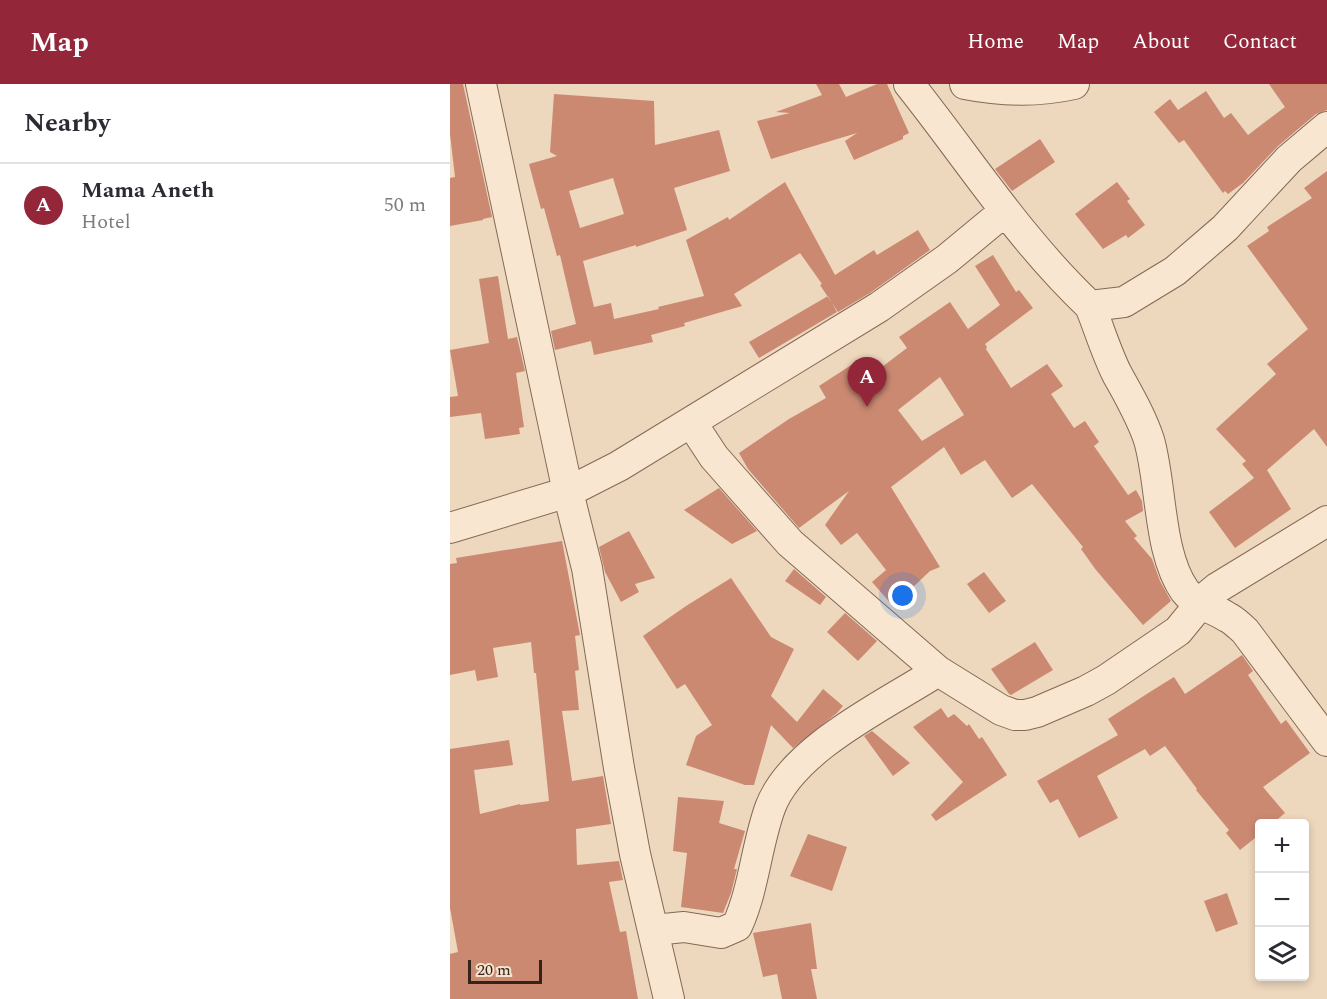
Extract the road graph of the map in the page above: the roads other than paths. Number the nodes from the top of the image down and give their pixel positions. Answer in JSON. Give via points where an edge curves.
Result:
{"nodes":[{"id":1,"x":481,"y":84,"type":"edge"},
{"id":2,"x":909,"y":84,"type":"edge"},
{"id":3,"x":965,"y":84,"type":"edge"},
{"id":4,"x":1074,"y":84,"type":"edge"},
{"id":5,"x":1327,"y":127,"type":"edge"},
{"id":6,"x":1005,"y":211,"type":"junction"},
{"id":7,"x":1090,"y":306,"type":"junction"},
{"id":8,"x":691,"y":422,"type":"junction"},
{"id":9,"x":568,"y":492,"type":"junction"},
{"id":10,"x":1327,"y":521,"type":"edge"},
{"id":11,"x":450,"y":528,"type":"edge"},
{"id":12,"x":1199,"y":605,"type":"junction"},
{"id":13,"x":938,"y":671,"type":"junction"},
{"id":14,"x":1327,"y":741,"type":"edge"},
{"id":15,"x":654,"y":930,"type":"junction"},
{"id":16,"x":669,"y":999,"type":"edge"}],
"edges":[{"from":1,"to":9,"type":"street"},
{"from":2,"to":6,"type":"street"},
{"from":3,"to":4,"type":"street","via":[[994,89]]},
{"from":5,"to":7,"type":"street","via":[[1289,159],[1225,228],[1175,271],[1124,302]]},
{"from":6,"to":7,"type":"street"},
{"from":6,"to":8,"type":"street","via":[[879,308]]},
{"from":7,"to":12,"type":"street","via":[[1148,439],[1179,582]]},
{"from":8,"to":9,"type":"street"},
{"from":8,"to":13,"type":"street","via":[[714,457],[790,543]]},
{"from":9,"to":11,"type":"street"},
{"from":9,"to":15,"type":"street","via":[[587,568],[635,855]]},
{"from":10,"to":12,"type":"street","via":[[1231,578]]},
{"from":12,"to":13,"type":"street","via":[[1179,631],[1107,680],[1025,715],[1001,710]]},
{"from":12,"to":14,"type":"street","via":[[1228,617],[1245,631]]},
{"from":13,"to":15,"type":"street","via":[[820,747],[783,784],[771,805],[737,926],[721,933],[684,927]]},
{"from":15,"to":16,"type":"street"}]}
